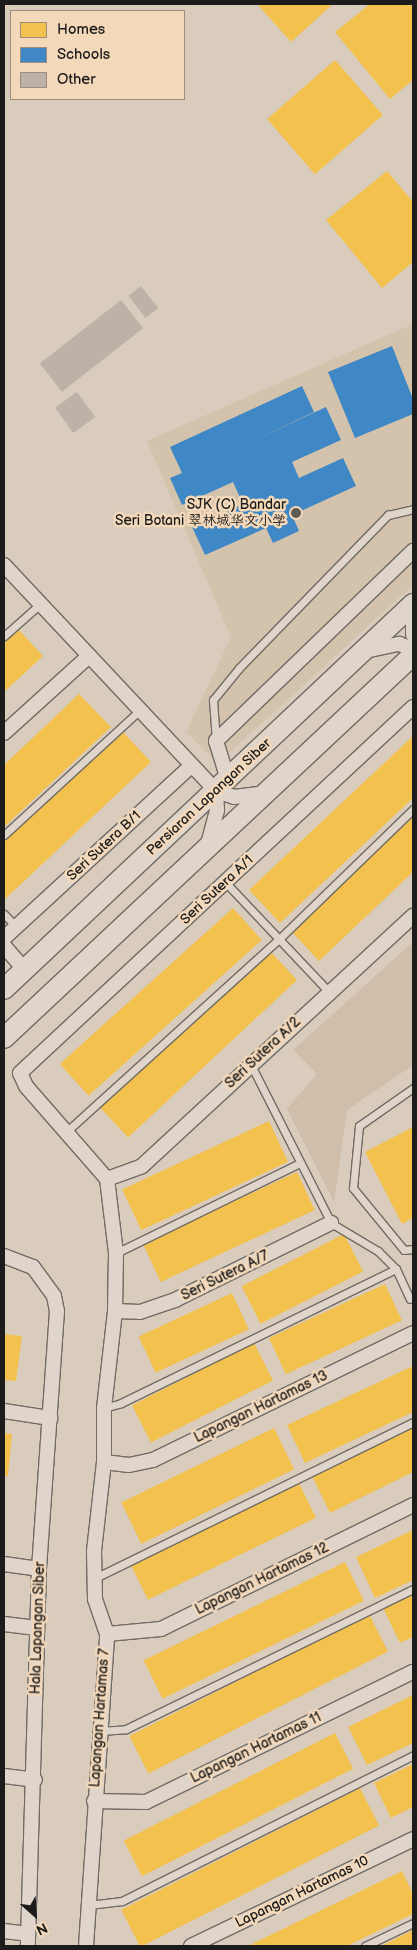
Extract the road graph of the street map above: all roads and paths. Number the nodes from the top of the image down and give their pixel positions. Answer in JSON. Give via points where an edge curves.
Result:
{"nodes":[{"id":1,"x":413,"y":509,"type":"edge"},
{"id":2,"x":413,"y":551,"type":"edge"},
{"id":3,"x":4,"y":566,"type":"edge"},
{"id":4,"x":40,"y":604,"type":"junction"},
{"id":5,"x":413,"y":604,"type":"edge"},
{"id":6,"x":413,"y":624,"type":"edge"},
{"id":7,"x":413,"y":635,"type":"edge"},
{"id":8,"x":4,"y":636,"type":"edge"},
{"id":9,"x":413,"y":649,"type":"edge"},
{"id":10,"x":364,"y":651,"type":"junction"},
{"id":11,"x":413,"y":655,"type":"edge"},
{"id":12,"x":89,"y":656,"type":"junction"},
{"id":13,"x":413,"y":707,"type":"edge"},
{"id":14,"x":140,"y":710,"type":"junction"},
{"id":15,"x":4,"y":733,"type":"edge"},
{"id":16,"x":216,"y":741,"type":"junction"},
{"id":17,"x":192,"y":765,"type":"junction"},
{"id":18,"x":222,"y":786,"type":"junction"},
{"id":19,"x":266,"y":793,"type":"junction"},
{"id":20,"x":413,"y":809,"type":"edge"},
{"id":21,"x":4,"y":835,"type":"edge"},
{"id":22,"x":207,"y":848,"type":"junction"},
{"id":23,"x":226,"y":883,"type":"junction"},
{"id":24,"x":4,"y":914,"type":"edge"},
{"id":25,"x":413,"y":916,"type":"edge"},
{"id":26,"x":16,"y":927,"type":"junction"},
{"id":27,"x":4,"y":938,"type":"edge"},
{"id":28,"x":279,"y":940,"type":"junction"},
{"id":29,"x":4,"y":946,"type":"edge"},
{"id":30,"x":25,"y":970,"type":"junction"},
{"id":31,"x":4,"y":989,"type":"edge"},
{"id":32,"x":329,"y":992,"type":"junction"},
{"id":33,"x":4,"y":1038,"type":"edge"},
{"id":34,"x":251,"y":1064,"type":"junction"},
{"id":35,"x":413,"y":1088,"type":"edge"},
{"id":36,"x":66,"y":1132,"type":"junction"},
{"id":37,"x":300,"y":1164,"type":"junction"},
{"id":38,"x":107,"y":1179,"type":"junction"},
{"id":39,"x":331,"y":1223,"type":"junction"},
{"id":40,"x":413,"y":1249,"type":"edge"},
{"id":41,"x":116,"y":1253,"type":"junction"},
{"id":42,"x":4,"y":1256,"type":"edge"},
{"id":43,"x":396,"y":1269,"type":"junction"},
{"id":44,"x":410,"y":1300,"type":"dead end"},
{"id":45,"x":115,"y":1311,"type":"junction"},
{"id":46,"x":413,"y":1333,"type":"edge"},
{"id":47,"x":104,"y":1408,"type":"junction"},
{"id":48,"x":4,"y":1411,"type":"edge"},
{"id":49,"x":50,"y":1418,"type":"junction"},
{"id":50,"x":413,"y":1422,"type":"edge"},
{"id":51,"x":104,"y":1462,"type":"junction"},
{"id":52,"x":413,"y":1505,"type":"edge"},
{"id":53,"x":4,"y":1564,"type":"edge"},
{"id":54,"x":39,"y":1569,"type":"junction"},
{"id":55,"x":94,"y":1578,"type":"junction"},
{"id":56,"x":413,"y":1588,"type":"edge"},
{"id":57,"x":4,"y":1624,"type":"edge"},
{"id":58,"x":37,"y":1628,"type":"junction"},
{"id":59,"x":106,"y":1634,"type":"junction"},
{"id":60,"x":413,"y":1672,"type":"edge"},
{"id":61,"x":100,"y":1731,"type":"junction"},
{"id":62,"x":413,"y":1755,"type":"edge"},
{"id":63,"x":4,"y":1776,"type":"edge"},
{"id":64,"x":34,"y":1780,"type":"junction"},
{"id":65,"x":94,"y":1800,"type":"junction"},
{"id":66,"x":413,"y":1839,"type":"edge"},
{"id":67,"x":88,"y":1905,"type":"junction"},
{"id":68,"x":413,"y":1923,"type":"edge"},
{"id":69,"x":4,"y":1931,"type":"edge"},
{"id":70,"x":28,"y":1940,"type":"edge"},
{"id":71,"x":86,"y":1946,"type":"edge"},
{"id":72,"x":191,"y":1946,"type":"edge"},
{"id":73,"x":365,"y":1946,"type":"edge"}],
"edges":[{"from":1,"to":16,"type":"lane","via":[[388,516],[234,674],[213,700]]},
{"from":2,"to":16,"type":"street"},
{"from":3,"to":4,"type":"street"},
{"from":4,"to":8,"type":"lane"},
{"from":4,"to":12,"type":"street"},
{"from":5,"to":10,"type":"main road","name":"Persiaran Lapangan Siber"},
{"from":6,"to":7,"type":"street"},
{"from":9,"to":10,"type":"street","via":[[400,644]]},
{"from":10,"to":18,"type":"main road","name":"Persiaran Lapangan Siber"},
{"from":11,"to":19,"type":"main road"},
{"from":12,"to":14,"type":"street"},
{"from":12,"to":15,"type":"street"},
{"from":13,"to":23,"type":"street","name":"Seri Sutera A/1"},
{"from":14,"to":17,"type":"street"},
{"from":14,"to":21,"type":"lane"},
{"from":16,"to":18,"type":"street"},
{"from":17,"to":18,"type":"street"},
{"from":17,"to":26,"type":"street","name":"Seri Sutera B/1"},
{"from":18,"to":19,"type":"street","via":[[234,797]]},
{"from":18,"to":22,"type":"street"},
{"from":18,"to":30,"type":"main road","name":"Persiaran Lapangan Siber"},
{"from":19,"to":22,"type":"main road"},
{"from":20,"to":28,"type":"lane"},
{"from":22,"to":33,"type":"main road"},
{"from":23,"to":28,"type":"lane"},
{"from":23,"to":36,"type":"street","name":"Seri Sutera A/1","via":[[20,1073],[26,1086]]},
{"from":24,"to":26,"type":"lane"},
{"from":25,"to":32,"type":"street","name":"Seri Sutera A/2"},
{"from":26,"to":27,"type":"street","name":"Seri Sutera B/1"},
{"from":28,"to":32,"type":"lane"},
{"from":28,"to":36,"type":"lane"},
{"from":29,"to":30,"type":"street"},
{"from":30,"to":31,"type":"main road","name":"Persiaran Lapangan Siber"},
{"from":32,"to":34,"type":"street","name":"Seri Sutera A/2"},
{"from":34,"to":37,"type":"lane"},
{"from":34,"to":38,"type":"street","name":"Seri Sutera A/2","via":[[142,1166]]},
{"from":35,"to":40,"type":"lane","via":[[359,1126],[353,1188],[404,1250]]},
{"from":36,"to":38,"type":"street"},
{"from":37,"to":39,"type":"lane"},
{"from":37,"to":41,"type":"lane"},
{"from":38,"to":41,"type":"street","name":"Lapangan Hartamas 7"},
{"from":39,"to":43,"type":"lane","via":[[378,1251]]},
{"from":39,"to":45,"type":"street","name":"Seri Sutera A/7","via":[[177,1300],[140,1312]]},
{"from":41,"to":45,"type":"street","name":"Lapangan Hartamas 7"},
{"from":42,"to":49,"type":"street","name":"Hala Lapangan Siber","via":[[33,1267],[54,1296],[57,1311]]},
{"from":43,"to":44,"type":"lane"},
{"from":43,"to":47,"type":"lane","via":[[121,1403]]},
{"from":45,"to":47,"type":"street","name":"Lapangan Hartamas 7"},
{"from":46,"to":51,"type":"street","name":"Lapangan Hartamas 13","via":[[152,1460],[129,1464]]},
{"from":47,"to":51,"type":"street","name":"Lapangan Hartamas 7"},
{"from":48,"to":49,"type":"street"},
{"from":49,"to":54,"type":"street","name":"Hala Lapangan Siber"},
{"from":50,"to":55,"type":"lane"},
{"from":51,"to":55,"type":"street","name":"Lapangan Hartamas 7"},
{"from":52,"to":59,"type":"street","name":"Lapangan Hartamas 12","via":[[161,1628]]},
{"from":53,"to":54,"type":"street"},
{"from":54,"to":58,"type":"street","name":"Hala Lapangan Siber"},
{"from":55,"to":59,"type":"street","name":"Lapangan Hartamas 7","via":[[95,1599]]},
{"from":56,"to":61,"type":"lane","via":[[126,1729]]},
{"from":57,"to":58,"type":"street"},
{"from":58,"to":64,"type":"street","name":"Hala Lapangan Siber"},
{"from":59,"to":61,"type":"street","name":"Lapangan Hartamas 7"},
{"from":60,"to":65,"type":"street","name":"Lapangan Hartamas 11","via":[[146,1802]]},
{"from":61,"to":65,"type":"street","name":"Lapangan Hartamas 7"},
{"from":62,"to":67,"type":"lane","via":[[122,1901]]},
{"from":63,"to":64,"type":"street"},
{"from":64,"to":70,"type":"street","name":"Hala Lapangan Siber"},
{"from":65,"to":67,"type":"street","name":"Lapangan Hartamas 7"},
{"from":66,"to":72,"type":"street","name":"Lapangan Hartamas 10"},
{"from":67,"to":71,"type":"street","name":"Lapangan Hartamas 7"},
{"from":68,"to":73,"type":"lane"},
{"from":69,"to":70,"type":"street"}]}
